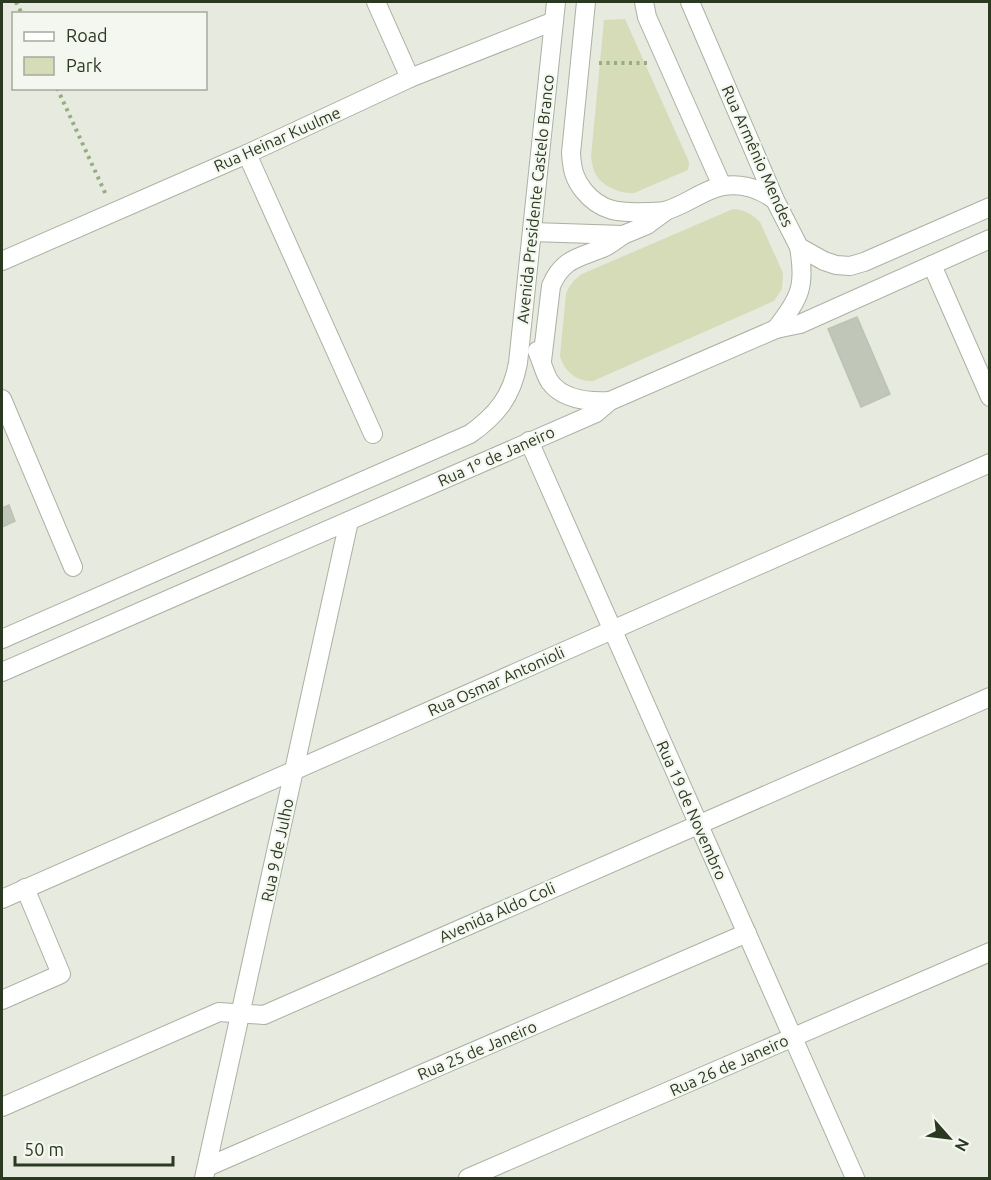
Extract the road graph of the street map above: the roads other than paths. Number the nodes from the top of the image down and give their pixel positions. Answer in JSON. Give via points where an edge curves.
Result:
{"nodes":[{"id":1,"x":376,"y":2,"type":"edge"},
{"id":2,"x":556,"y":2,"type":"edge"},
{"id":3,"x":586,"y":2,"type":"edge"},
{"id":4,"x":644,"y":2,"type":"edge"},
{"id":5,"x":690,"y":2,"type":"edge"},
{"id":6,"x":554,"y":21,"type":"junction"},
{"id":7,"x":410,"y":78,"type":"junction"},
{"id":8,"x":247,"y":154,"type":"junction"},
{"id":9,"x":722,"y":186,"type":"junction"},
{"id":10,"x":775,"y":200,"type":"junction"},
{"id":11,"x":990,"y":207,"type":"edge"},
{"id":12,"x":666,"y":211,"type":"junction"},
{"id":13,"x":532,"y":232,"type":"junction"},
{"id":14,"x":623,"y":235,"type":"junction"},
{"id":15,"x":990,"y":239,"type":"edge"},
{"id":16,"x":799,"y":247,"type":"junction"},
{"id":17,"x":2,"y":261,"type":"edge"},
{"id":18,"x":932,"y":265,"type":"junction"},
{"id":19,"x":523,"y":323,"type":"junction"},
{"id":20,"x":776,"y":328,"type":"junction"},
{"id":21,"x":542,"y":361,"type":"junction"},
{"id":22,"x":508,"y":396,"type":"joint"},
{"id":23,"x":990,"y":397,"type":"edge"},
{"id":24,"x":2,"y":399,"type":"edge"},
{"id":25,"x":610,"y":401,"type":"junction"},
{"id":26,"x":373,"y":434,"type":"dead end"},
{"id":27,"x":529,"y":441,"type":"junction"},
{"id":28,"x":990,"y":462,"type":"edge"},
{"id":29,"x":349,"y":521,"type":"junction"},
{"id":30,"x":73,"y":567,"type":"dead end"},
{"id":31,"x":612,"y":628,"type":"junction"},
{"id":32,"x":2,"y":639,"type":"edge"},
{"id":33,"x":2,"y":672,"type":"edge"},
{"id":34,"x":990,"y":697,"type":"edge"},
{"id":35,"x":294,"y":771,"type":"junction"},
{"id":36,"x":699,"y":824,"type":"junction"},
{"id":37,"x":25,"y":888,"type":"junction"},
{"id":38,"x":2,"y":899,"type":"edge"},
{"id":39,"x":747,"y":933,"type":"junction"},
{"id":40,"x":990,"y":952,"type":"edge"},
{"id":41,"x":2,"y":1000,"type":"edge"},
{"id":42,"x":241,"y":1013,"type":"junction"},
{"id":43,"x":793,"y":1037,"type":"junction"},
{"id":44,"x":2,"y":1107,"type":"edge"},
{"id":45,"x":206,"y":1173,"type":"edge"},
{"id":46,"x":468,"y":1179,"type":"edge"},
{"id":47,"x":855,"y":1179,"type":"edge"}],
"edges":[{"from":1,"to":7,"type":"street"},
{"from":2,"to":6,"type":"street","name":"Avenida Presidente Castelo Branco"},
{"from":3,"to":12,"type":"street","name":"Avenida Presidente Castelo Branco","via":[[571,153],[577,183],[603,208],[633,213]]},
{"from":4,"to":9,"type":"street","via":[[646,17]]},
{"from":5,"to":10,"type":"street","name":"Rua Armênio Mendes"},
{"from":6,"to":7,"type":"street","name":"Rua Heinar Kuulme"},
{"from":6,"to":13,"type":"street","name":"Avenida Presidente Castelo Branco"},
{"from":7,"to":8,"type":"street","name":"Rua Heinar Kuulme"},
{"from":8,"to":17,"type":"street","name":"Rua Heinar Kuulme"},
{"from":8,"to":26,"type":"street"},
{"from":9,"to":10,"type":"street","via":[[753,188]]},
{"from":9,"to":12,"type":"street"},
{"from":10,"to":16,"type":"street","name":"Rua Armênio Mendes"},
{"from":11,"to":16,"type":"street","name":"Rua Armênio Mendes","via":[[850,266],[824,261]]},
{"from":12,"to":14,"type":"street"},
{"from":13,"to":14,"type":"street"},
{"from":13,"to":19,"type":"street","name":"Avenida Presidente Castelo Branco"},
{"from":14,"to":21,"type":"street","via":[[561,267],[551,286]]},
{"from":15,"to":18,"type":"street","name":"Rua 1º de Janeiro"},
{"from":16,"to":20,"type":"street","via":[[803,268],[798,298]]},
{"from":18,"to":20,"type":"street","name":"Rua 1º de Janeiro","via":[[800,324]]},
{"from":18,"to":23,"type":"street"},
{"from":19,"to":21,"type":"street"},
{"from":19,"to":22,"type":"street","name":"Avenida Presidente Castelo Branco","via":[[517,369]]},
{"from":20,"to":25,"type":"street","name":"Rua 1º de Janeiro"},
{"from":21,"to":25,"type":"street","via":[[550,383],[563,393],[582,400]]},
{"from":22,"to":32,"type":"street","name":"Rua 1º de Janeiro","via":[[495,414],[470,434]]},
{"from":24,"to":30,"type":"street"},
{"from":25,"to":27,"type":"street","name":"Rua 1º de Janeiro","via":[[596,413]]},
{"from":27,"to":29,"type":"street","name":"Rua 1º de Janeiro"},
{"from":27,"to":31,"type":"street","name":"Rua 19 de Novembro"},
{"from":28,"to":31,"type":"street","name":"Rua Osmar Antonioli"},
{"from":29,"to":33,"type":"street","name":"Rua 1º de Janeiro"},
{"from":29,"to":35,"type":"street","name":"Rua 9 de Julho"},
{"from":31,"to":35,"type":"street","name":"Rua Osmar Antonioli"},
{"from":31,"to":36,"type":"street","name":"Rua 19 de Novembro"},
{"from":34,"to":36,"type":"street","name":"Avenida Aldo Coli"},
{"from":35,"to":37,"type":"street","name":"Rua Osmar Antonioli"},
{"from":35,"to":42,"type":"street","name":"Rua 9 de Julho"},
{"from":36,"to":39,"type":"street","name":"Rua 19 de Novembro"},
{"from":36,"to":42,"type":"street","name":"Avenida Aldo Coli","via":[[264,1015]]},
{"from":37,"to":38,"type":"street","name":"Rua Osmar Antonioli"},
{"from":37,"to":41,"type":"street","via":[[61,974]]},
{"from":39,"to":43,"type":"street","name":"Rua 19 de Novembro"},
{"from":39,"to":45,"type":"street","name":"Rua 25 de Janeiro"},
{"from":40,"to":43,"type":"street","name":"Rua 26 de Janeiro"},
{"from":42,"to":44,"type":"street","name":"Avenida Aldo Coli","via":[[219,1012]]},
{"from":42,"to":45,"type":"street","name":"Rua 9 de Julho"},
{"from":43,"to":46,"type":"street","name":"Rua 26 de Janeiro"},
{"from":43,"to":47,"type":"street","name":"Rua 19 de Novembro"}]}
